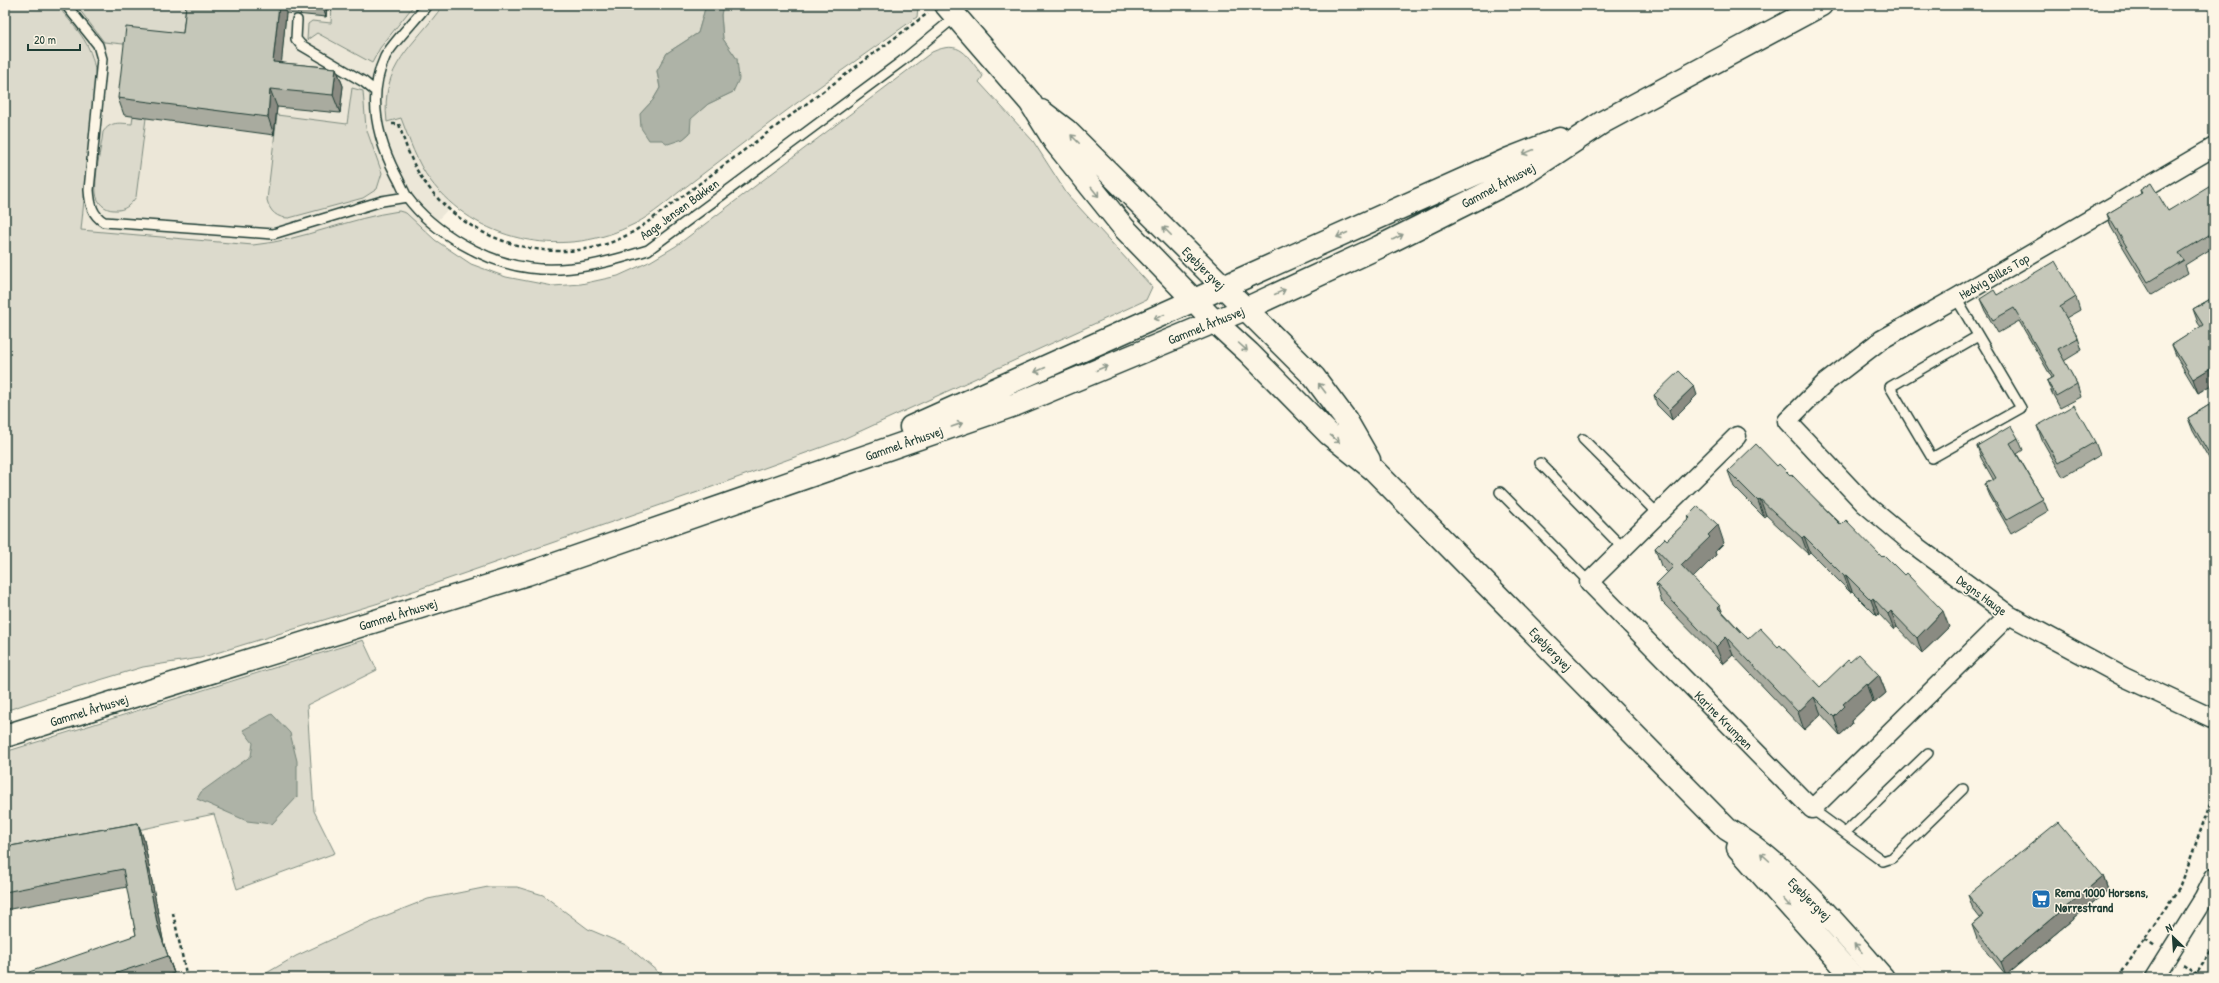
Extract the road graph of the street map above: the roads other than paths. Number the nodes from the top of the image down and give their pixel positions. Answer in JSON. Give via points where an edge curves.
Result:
{"nodes":[{"id":1,"x":66,"y":5,"type":"edge"},
{"id":2,"x":427,"y":5,"type":"edge"},
{"id":3,"x":1821,"y":5,"type":"edge"},
{"id":4,"x":945,"y":10,"type":"edge"},
{"id":5,"x":297,"y":20,"type":"dead end"},
{"id":6,"x":375,"y":90,"type":"junction"},
{"id":7,"x":1030,"y":102,"type":"junction"},
{"id":8,"x":1603,"y":122,"type":"junction"},
{"id":9,"x":2214,"y":147,"type":"edge"},
{"id":10,"x":407,"y":196,"type":"junction"},
{"id":11,"x":1224,"y":288,"type":"junction"},
{"id":12,"x":1956,"y":298,"type":"junction"},
{"id":13,"x":1195,"y":302,"type":"junction"},
{"id":14,"x":1245,"y":309,"type":"junction"},
{"id":15,"x":1214,"y":321,"type":"junction"},
{"id":16,"x":1978,"y":336,"type":"junction"},
{"id":17,"x":1787,"y":421,"type":"joint"},
{"id":18,"x":1737,"y":436,"type":"dead end"},
{"id":19,"x":1584,"y":439,"type":"dead end"},
{"id":20,"x":1540,"y":463,"type":"dead end"},
{"id":21,"x":1374,"y":470,"type":"junction"},
{"id":22,"x":788,"y":482,"type":"junction"},
{"id":23,"x":1500,"y":492,"type":"dead end"},
{"id":24,"x":1658,"y":514,"type":"junction"},
{"id":25,"x":1623,"y":548,"type":"junction"},
{"id":26,"x":1589,"y":582,"type":"junction"},
{"id":27,"x":2009,"y":615,"type":"junction"},
{"id":28,"x":2214,"y":718,"type":"edge"},
{"id":29,"x":5,"y":736,"type":"edge"},
{"id":30,"x":1928,"y":753,"type":"dead end"},
{"id":31,"x":1963,"y":789,"type":"dead end"},
{"id":32,"x":1812,"y":809,"type":"junction"},
{"id":33,"x":1727,"y":829,"type":"junction"},
{"id":34,"x":1846,"y":833,"type":"junction"},
{"id":35,"x":2214,"y":876,"type":"edge"},
{"id":36,"x":1854,"y":976,"type":"edge"},
{"id":37,"x":1883,"y":978,"type":"edge"},
{"id":38,"x":2154,"y":978,"type":"edge"}],
"edges":[{"from":1,"to":10,"type":"lane","via":[[98,45],[102,59],[89,196],[96,217],[104,222],[273,234],[382,201]]},
{"from":2,"to":6,"type":"lane","name":"Aage Jensen Bakken","via":[[386,56]]},
{"from":3,"to":8,"type":"main road","name":"Gammel Århusvej"},
{"from":4,"to":7,"type":"main road","name":"Egebjergvej"},
{"from":4,"to":10,"type":"lane","name":"Aage Jensen Bakken","via":[[902,61],[648,250],[606,263],[566,270],[522,266],[493,259],[464,246],[435,224]]},
{"from":5,"to":6,"type":"lane","via":[[296,39],[301,45]]},
{"from":6,"to":10,"type":"lane","name":"Aage Jensen Bakken","via":[[376,124],[385,154]]},
{"from":11,"to":7,"type":"main road","name":"Egebjergvej","one_way":true,"via":[[1068,131]]},
{"from":7,"to":13,"type":"main road","name":"Egebjergvej","one_way":true,"via":[[1055,142],[1124,228]]},
{"from":8,"to":11,"type":"main road","name":"Gammel Århusvej","one_way":true,"via":[[1509,159]]},
{"from":14,"to":8,"type":"main road","name":"Gammel Århusvej","one_way":true,"via":[[1379,247],[1521,176]]},
{"from":9,"to":12,"type":"street","name":"Hedvig Billes Top"},
{"from":11,"to":13,"type":"main road","name":"Gammel Århusvej"},
{"from":11,"to":14,"type":"main road","name":"Egebjergvej"},
{"from":12,"to":16,"type":"lane"},
{"from":12,"to":17,"type":"street","name":"Hedvig Billes Top","via":[[1881,340],[1824,384]]},
{"from":13,"to":15,"type":"main road","name":"Egebjergvej"},
{"from":13,"to":22,"type":"main road","name":"Gammel Århusvej","one_way":true},
{"from":14,"to":15,"type":"main road","name":"Gammel Århusvej"},
{"from":21,"to":14,"type":"main road","name":"Egebjergvej","one_way":true,"via":[[1346,420],[1314,377]]},
{"from":15,"to":21,"type":"main road","name":"Egebjergvej","one_way":true,"via":[[1330,434]]},
{"from":22,"to":15,"type":"main road","name":"Gammel Århusvej","one_way":true,"via":[[1017,404]]},
{"from":16,"to":16,"type":"lane","via":[[1890,387],[1932,458],[2020,408]]},
{"from":17,"to":27,"type":"street","name":"Degns Hauge","via":[[1865,504],[1913,544]]},
{"from":18,"to":24,"type":"street"},
{"from":19,"to":24,"type":"lane"},
{"from":20,"to":25,"type":"lane"},
{"from":21,"to":33,"type":"main road","name":"Egebjergvej"},
{"from":22,"to":29,"type":"main road","name":"Gammel Århusvej","via":[[527,574]]},
{"from":23,"to":26,"type":"lane"},
{"from":24,"to":25,"type":"street"},
{"from":25,"to":26,"type":"street"},
{"from":26,"to":32,"type":"street","name":"Karine Krumpen"},
{"from":27,"to":28,"type":"street","name":"Degns Hauge","via":[[2124,677]]},
{"from":27,"to":32,"type":"street"},
{"from":30,"to":34,"type":"lane"},
{"from":31,"to":34,"type":"lane","via":[[1892,858],[1883,861]]},
{"from":32,"to":34,"type":"lane"},
{"from":33,"to":36,"type":"main road","name":"Egebjergvej","one_way":true,"via":[[1739,850]]},
{"from":37,"to":33,"type":"main road","name":"Egebjergvej","one_way":true,"via":[[1794,883],[1749,842]]},
{"from":35,"to":38,"type":"street","via":[[2204,898]]}]}
